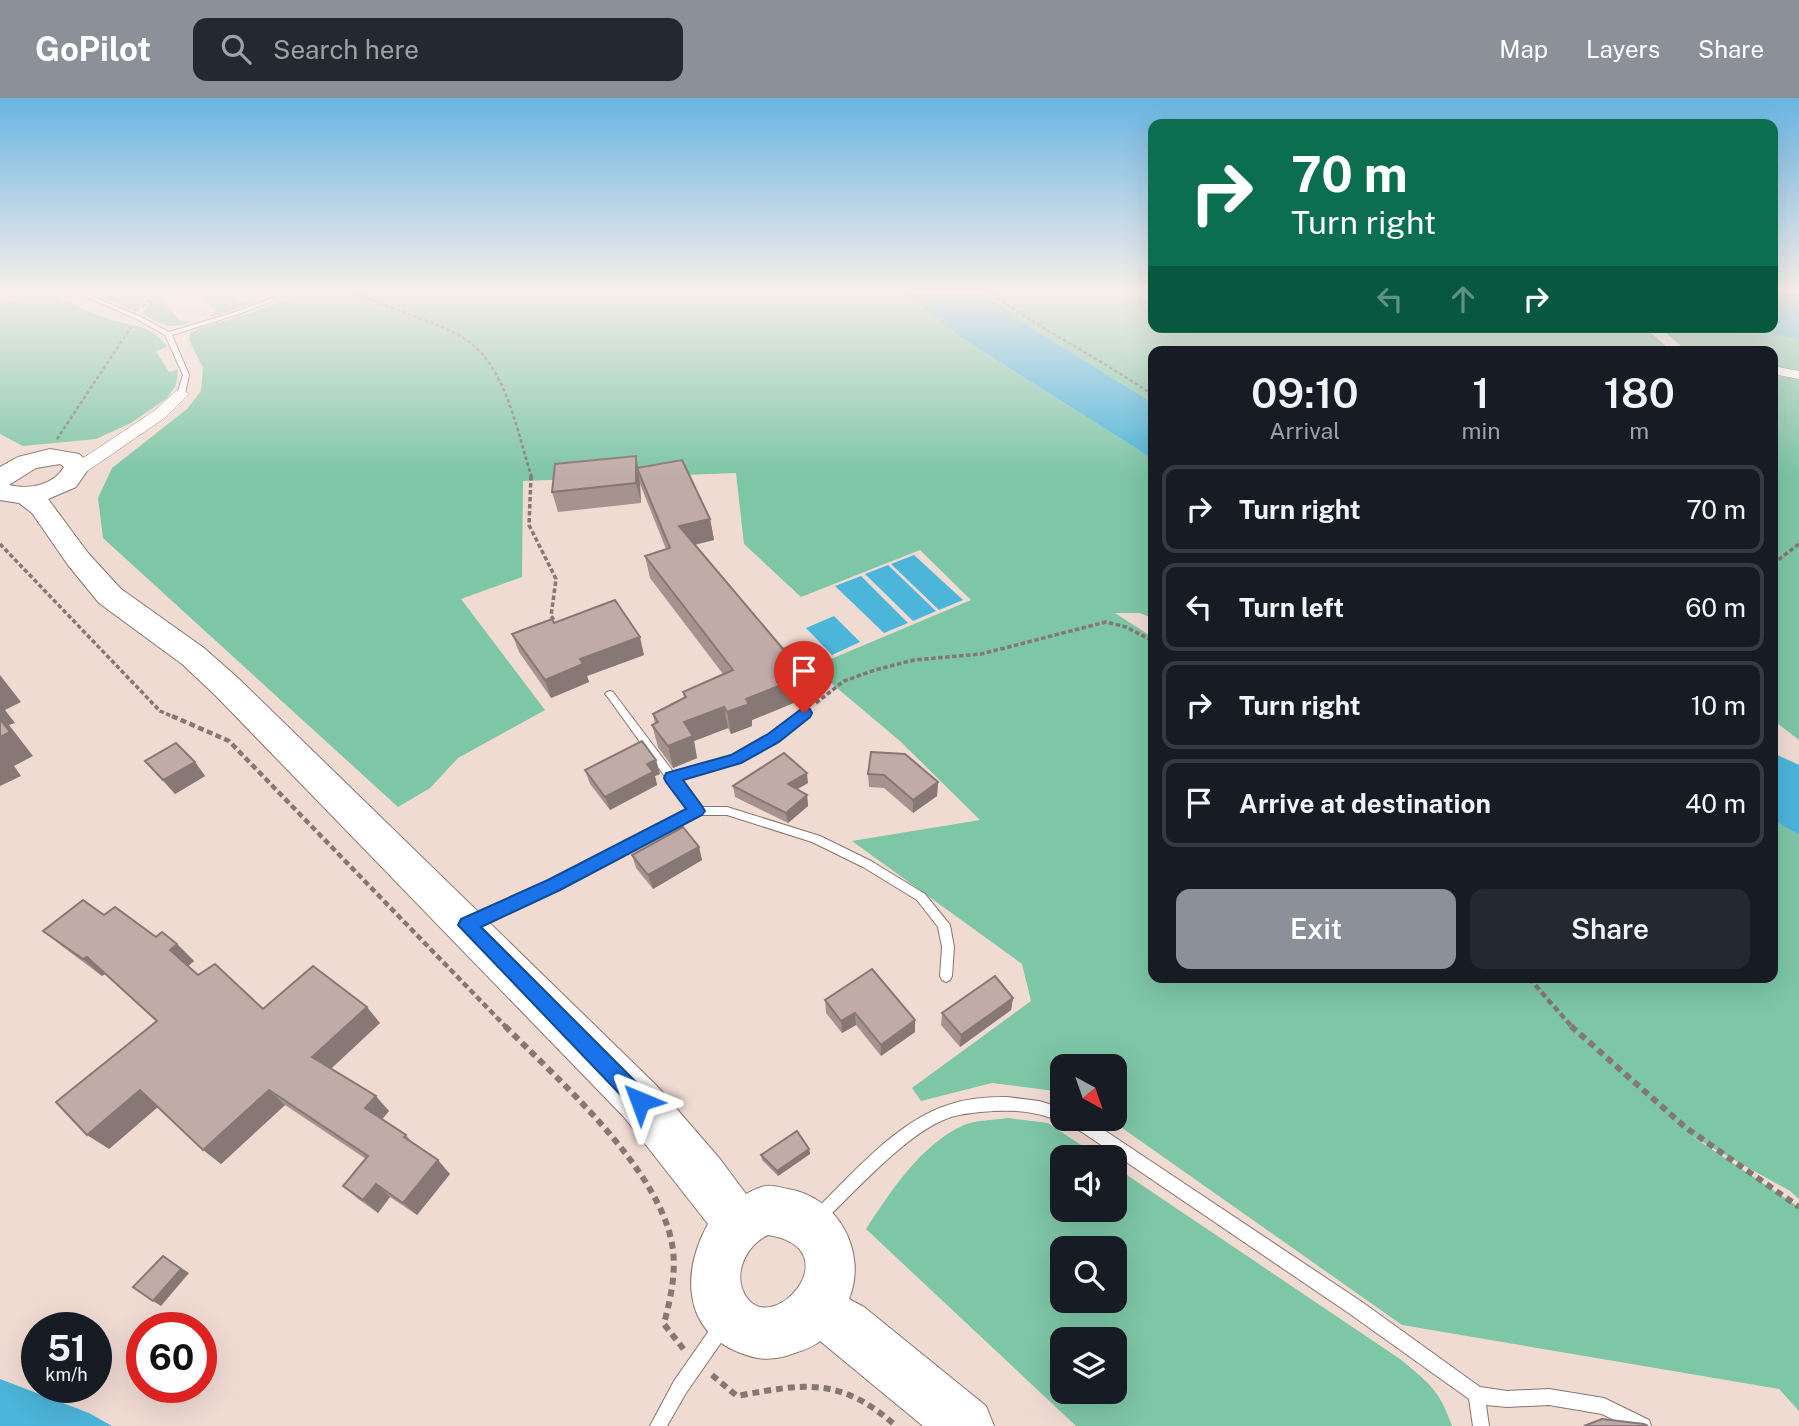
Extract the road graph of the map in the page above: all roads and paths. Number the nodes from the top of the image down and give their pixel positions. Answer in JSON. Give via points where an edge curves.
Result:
{"nodes":[{"id":1,"x":114,"y":353,"type":"edge"},
{"id":2,"x":176,"y":353,"type":"edge"},
{"id":3,"x":482,"y":353,"type":"edge"},
{"id":4,"x":1089,"y":353,"type":"edge"},
{"id":5,"x":1778,"y":371,"type":"edge"},
{"id":6,"x":1799,"y":375,"type":"edge"},
{"id":7,"x":1148,"y":392,"type":"edge"},
{"id":8,"x":181,"y":394,"type":"joint"},
{"id":9,"x":131,"y":431,"type":"joint"},
{"id":10,"x":0,"y":448,"type":"edge"},
{"id":11,"x":61,"y":467,"type":"junction"},
{"id":12,"x":6,"y":487,"type":"edge"},
{"id":13,"x":0,"y":544,"type":"edge"},
{"id":14,"x":1799,"y":544,"type":"edge"},
{"id":15,"x":78,"y":559,"type":"junction"},
{"id":16,"x":1778,"y":560,"type":"edge"},
{"id":17,"x":559,"y":627,"type":"edge"},
{"id":18,"x":1148,"y":638,"type":"edge"},
{"id":19,"x":610,"y":694,"type":"dead end"},
{"id":20,"x":804,"y":713,"type":"joint"},
{"id":21,"x":672,"y":778,"type":"junction"},
{"id":22,"x":696,"y":811,"type":"junction"},
{"id":23,"x":467,"y":925,"type":"junction"},
{"id":24,"x":946,"y":976,"type":"dead end"},
{"id":25,"x":1533,"y":983,"type":"edge"},
{"id":26,"x":1050,"y":1110,"type":"edge"},
{"id":27,"x":1093,"y":1131,"type":"edge"},
{"id":28,"x":1799,"y":1207,"type":"edge"},
{"id":29,"x":812,"y":1222,"type":"junction"},
{"id":30,"x":738,"y":1224,"type":"junction"},
{"id":31,"x":817,"y":1309,"type":"junction"},
{"id":32,"x":729,"y":1317,"type":"junction"},
{"id":33,"x":697,"y":1364,"type":"junction"},
{"id":34,"x":1477,"y":1395,"type":"junction"},
{"id":35,"x":658,"y":1426,"type":"edge"},
{"id":36,"x":896,"y":1426,"type":"edge"},
{"id":37,"x":966,"y":1426,"type":"edge"},
{"id":38,"x":1481,"y":1426,"type":"edge"},
{"id":39,"x":1643,"y":1426,"type":"edge"}],
"edges":[{"from":1,"to":11,"type":"path","via":[[69,424]]},
{"from":2,"to":8,"type":"lane","via":[[186,375]]},
{"from":3,"to":17,"type":"path","via":[[500,381],[532,478],[528,525],[556,579],[551,617]]},
{"from":4,"to":7,"type":"path"},
{"from":5,"to":6,"type":"street"},
{"from":8,"to":9,"type":"street","via":[[160,414]]},
{"from":9,"to":11,"type":"street"},
{"from":10,"to":11,"type":"main road"},
{"from":11,"to":12,"type":"main road","via":[[47,490]]},
{"from":11,"to":15,"type":"main road"},
{"from":12,"to":15,"type":"main road","via":[[42,508]]},
{"from":13,"to":33,"type":"path","via":[[160,710],[229,741],[608,1132],[661,1212],[675,1265],[664,1324]]},
{"from":14,"to":16,"type":"path"},
{"from":15,"to":23,"type":"main road","via":[[110,596],[193,656],[227,687]]},
{"from":18,"to":20,"type":"path","via":[[1106,622],[981,654],[914,660],[844,681]]},
{"from":19,"to":21,"type":"lane"},
{"from":20,"to":21,"type":"lane","via":[[736,759]]},
{"from":21,"to":22,"type":"lane"},
{"from":22,"to":23,"type":"lane"},
{"from":22,"to":24,"type":"lane","via":[[727,811],[816,839],[920,897],[944,925]]},
{"from":23,"to":30,"type":"main road","via":[[640,1101]]},
{"from":25,"to":28,"type":"path","via":[[1579,1035],[1685,1127]]},
{"from":26,"to":29,"type":"lane","via":[[1019,1104],[980,1105],[944,1113],[907,1135]]},
{"from":27,"to":34,"type":"lane"},
{"from":29,"to":30,"type":"main road","via":[[791,1212],[768,1210]]},
{"from":29,"to":31,"type":"main road","via":[[830,1253],[831,1272]]},
{"from":30,"to":32,"type":"main road","via":[[721,1250],[715,1280]]},
{"from":31,"to":32,"type":"main road","via":[[783,1332],[763,1334]]},
{"from":31,"to":37,"type":"main road","via":[[845,1326]]},
{"from":32,"to":33,"type":"lane"},
{"from":33,"to":35,"type":"lane"},
{"from":33,"to":36,"type":"path","via":[[737,1396],[825,1385],[855,1394]]},
{"from":34,"to":38,"type":"lane"},
{"from":34,"to":39,"type":"lane","via":[[1549,1397],[1604,1406]]}]}
